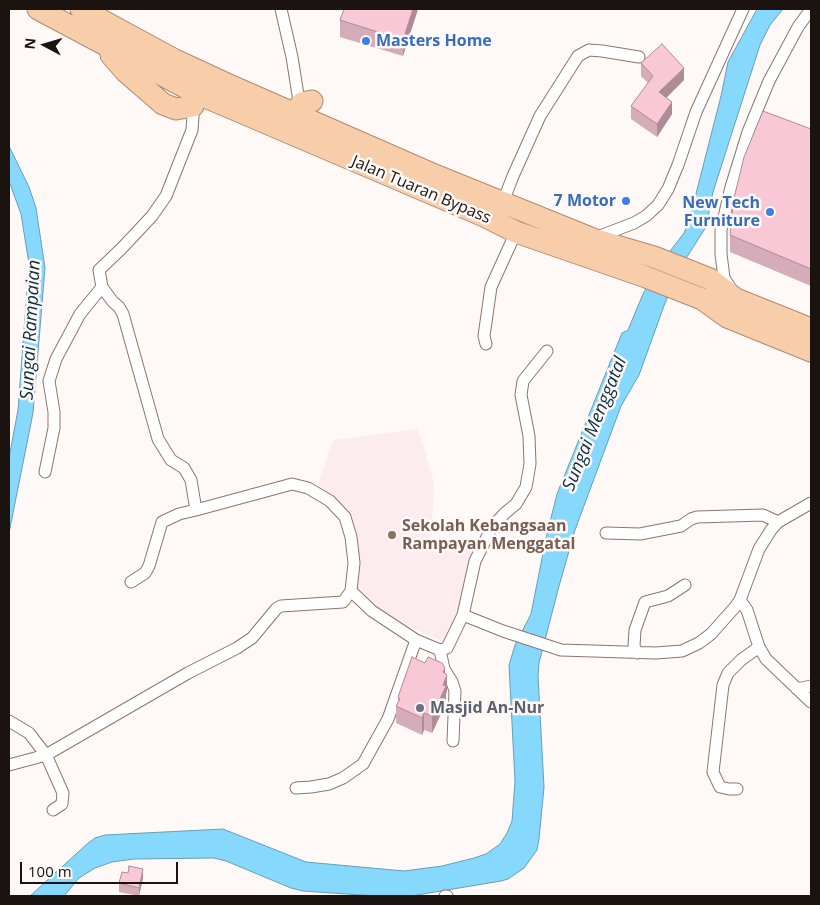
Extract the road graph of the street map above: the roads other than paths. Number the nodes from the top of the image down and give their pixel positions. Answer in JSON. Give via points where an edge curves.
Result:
{"nodes":[{"id":1,"x":38,"y":9,"type":"edge"},
{"id":2,"x":63,"y":9,"type":"edge"},
{"id":3,"x":81,"y":9,"type":"edge"},
{"id":4,"x":281,"y":9,"type":"edge"},
{"id":5,"x":743,"y":9,"type":"edge"},
{"id":6,"x":811,"y":9,"type":"edge"},
{"id":7,"x":639,"y":57,"type":"dead end"},
{"id":8,"x":194,"y":100,"type":"junction"},
{"id":9,"x":303,"y":103,"type":"junction"},
{"id":10,"x":313,"y":143,"type":"junction"},
{"id":11,"x":503,"y":202,"type":"junction"},
{"id":12,"x":516,"y":232,"type":"junction"},
{"id":13,"x":593,"y":239,"type":"junction"},
{"id":14,"x":102,"y":288,"type":"junction"},
{"id":15,"x":736,"y":299,"type":"junction"},
{"id":16,"x":811,"y":329,"type":"edge"},
{"id":17,"x":486,"y":344,"type":"dead end"},
{"id":18,"x":547,"y":350,"type":"dead end"},
{"id":19,"x":811,"y":351,"type":"edge"},
{"id":20,"x":46,"y":472,"type":"dead end"},
{"id":21,"x":811,"y":503,"type":"edge"},
{"id":22,"x":196,"y":510,"type":"junction"},
{"id":23,"x":778,"y":522,"type":"junction"},
{"id":24,"x":606,"y":533,"type":"dead end"},
{"id":25,"x":131,"y":582,"type":"dead end"},
{"id":26,"x":685,"y":585,"type":"dead end"},
{"id":27,"x":351,"y":591,"type":"junction"},
{"id":28,"x":740,"y":600,"type":"junction"},
{"id":29,"x":463,"y":614,"type":"junction"},
{"id":30,"x":416,"y":640,"type":"junction"},
{"id":31,"x":759,"y":647,"type":"junction"},
{"id":32,"x":440,"y":650,"type":"junction"},
{"id":33,"x":637,"y":652,"type":"junction"},
{"id":34,"x":811,"y":686,"type":"edge"},
{"id":35,"x":797,"y":689,"type":"junction"},
{"id":36,"x":811,"y":702,"type":"edge"},
{"id":37,"x":9,"y":720,"type":"edge"},
{"id":38,"x":452,"y":741,"type":"dead end"},
{"id":39,"x":46,"y":755,"type":"junction"},
{"id":40,"x":9,"y":764,"type":"edge"},
{"id":41,"x":296,"y":788,"type":"dead end"},
{"id":42,"x":737,"y":788,"type":"dead end"},
{"id":43,"x":53,"y":810,"type":"dead end"}],
"edges":[{"from":1,"to":8,"type":"highway","via":[[102,44],[126,72],[163,104],[176,109]]},
{"from":2,"to":8,"type":"highway","via":[[182,71],[189,79]]},
{"from":3,"to":9,"type":"highway","name":"Jalan Tuaran Bypass","via":[[175,60]]},
{"from":4,"to":9,"type":"street"},
{"from":5,"to":13,"type":"street","via":[[696,112],[668,189],[658,205],[634,223]]},
{"from":6,"to":15,"type":"street","via":[[769,81],[748,132],[731,187],[721,230],[720,254],[724,278]]},
{"from":7,"to":11,"type":"street","via":[[589,50],[578,56],[540,116]]},
{"from":8,"to":10,"type":"highway","name":"Jalan Tuaran Bypass"},
{"from":8,"to":14,"type":"street","via":[[192,130],[166,196],[146,222],[99,270]]},
{"from":9,"to":10,"type":"highway","via":[[300,128]]},
{"from":9,"to":11,"type":"highway","name":"Jalan Tuaran Bypass","via":[[436,176]]},
{"from":10,"to":12,"type":"highway","name":"Jalan Tuaran Bypass"},
{"from":11,"to":13,"type":"highway","name":"Jalan Tuaran Bypass"},
{"from":12,"to":17,"type":"street","via":[[491,287],[484,336]]},
{"from":12,"to":19,"type":"highway","name":"Jalan Tuaran Bypass","via":[[702,299],[726,317]]},
{"from":13,"to":15,"type":"highway","name":"Jalan Tuaran Bypass","via":[[654,257],[710,279]]},
{"from":14,"to":20,"type":"street","via":[[80,314],[48,381],[54,428]]},
{"from":14,"to":22,"type":"street","via":[[123,314],[158,439],[171,460],[184,468],[191,480]]},
{"from":15,"to":16,"type":"highway","name":"Jalan Tuaran Bypass"},
{"from":18,"to":29,"type":"street","via":[[523,381],[521,395],[529,436],[530,464],[526,487],[516,504],[492,527],[475,561]]},
{"from":21,"to":23,"type":"street"},
{"from":22,"to":25,"type":"street","via":[[162,522],[149,566],[145,573]]},
{"from":22,"to":27,"type":"street","via":[[292,484],[308,488],[330,501],[345,517],[352,536]]},
{"from":23,"to":24,"type":"street","via":[[763,515],[697,517],[681,526],[640,534]]},
{"from":23,"to":28,"type":"street","via":[[759,549]]},
{"from":26,"to":33,"type":"street","via":[[668,596],[645,602],[635,630]]},
{"from":27,"to":30,"type":"street","via":[[372,611]]},
{"from":27,"to":39,"type":"street","via":[[343,602],[277,608],[252,638]]},
{"from":28,"to":31,"type":"street","via":[[747,610]]},
{"from":28,"to":33,"type":"street","via":[[699,643],[670,653]]},
{"from":29,"to":32,"type":"street","via":[[450,644]]},
{"from":29,"to":33,"type":"street","via":[[561,650]]},
{"from":30,"to":32,"type":"street"},
{"from":30,"to":41,"type":"street","via":[[388,719],[363,764],[329,784]]},
{"from":31,"to":35,"type":"street","via":[[770,663]]},
{"from":31,"to":42,"type":"street","via":[[728,673],[723,685],[713,772],[720,787]]},
{"from":32,"to":38,"type":"street","via":[[444,669],[455,691]]},
{"from":34,"to":35,"type":"street"},
{"from":35,"to":36,"type":"street"},
{"from":37,"to":39,"type":"street","via":[[29,733]]},
{"from":39,"to":40,"type":"street"},
{"from":39,"to":43,"type":"street","via":[[63,793],[62,804]]}]}
